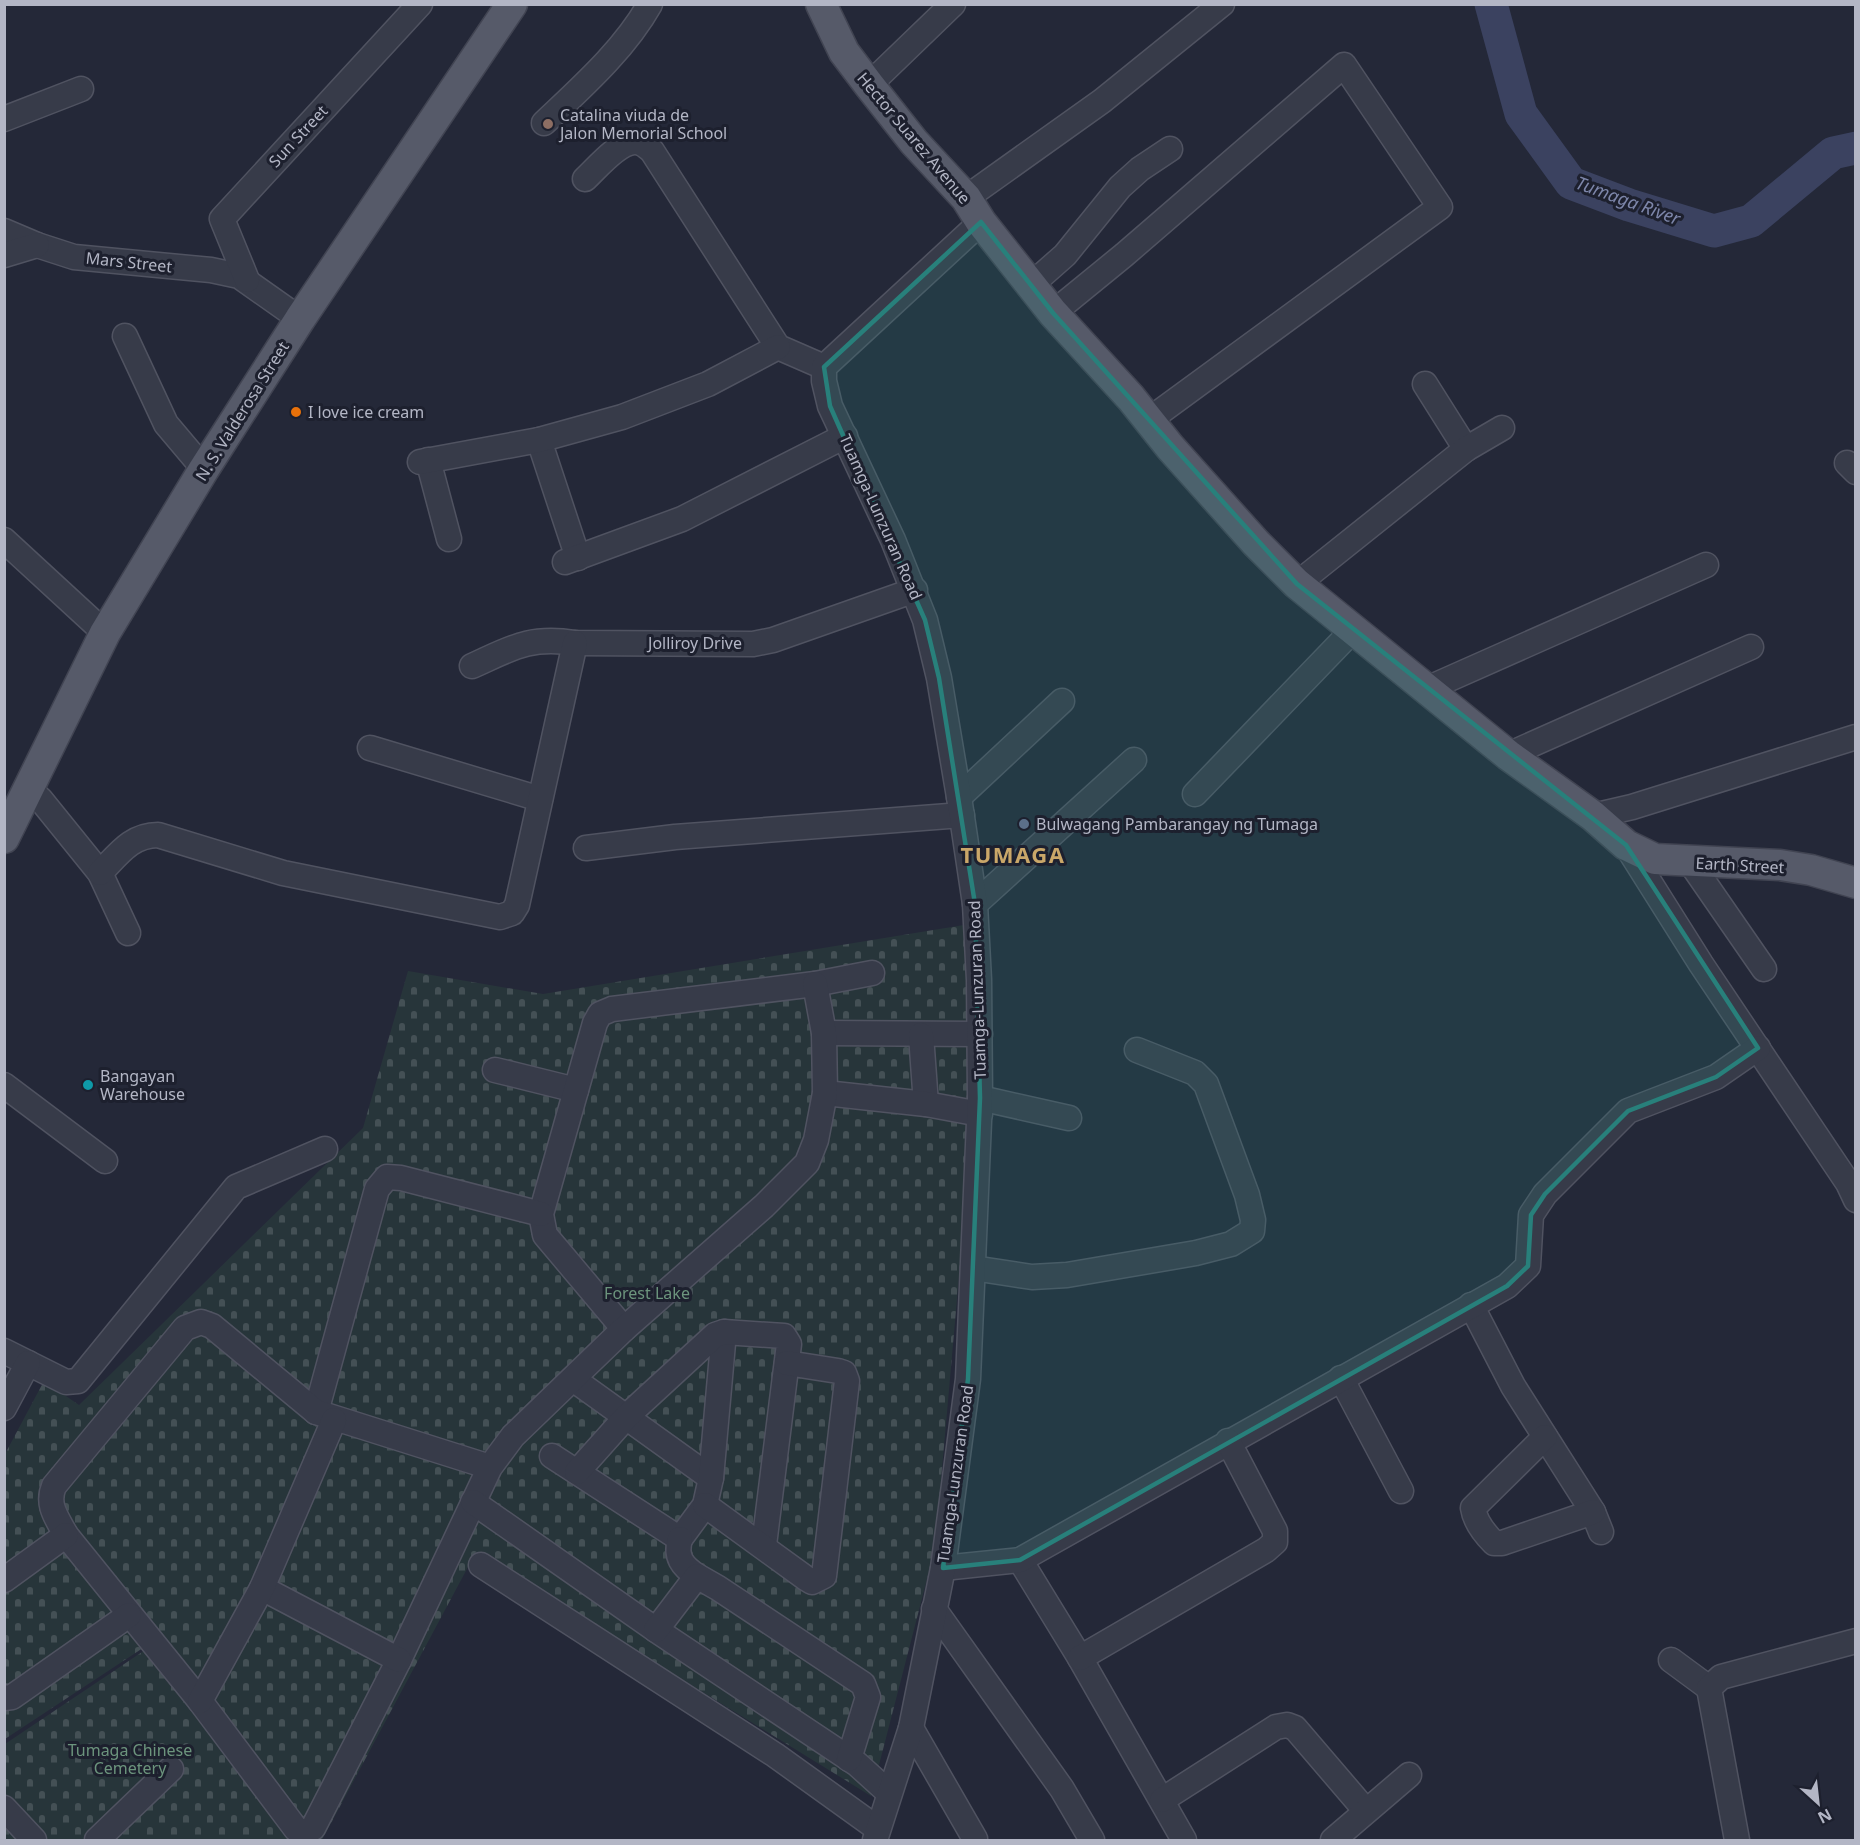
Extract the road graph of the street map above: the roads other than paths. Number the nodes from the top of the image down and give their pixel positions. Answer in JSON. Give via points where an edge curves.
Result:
{"nodes":[{"id":1,"x":420,"y":4,"type":"edge"},
{"id":2,"x":512,"y":4,"type":"edge"},
{"id":3,"x":650,"y":4,"type":"edge"},
{"id":4,"x":821,"y":4,"type":"edge"},
{"id":5,"x":953,"y":4,"type":"edge"},
{"id":6,"x":1222,"y":4,"type":"edge"},
{"id":7,"x":869,"y":85,"type":"junction"},
{"id":8,"x":81,"y":89,"type":"dead end"},
{"id":9,"x":4,"y":119,"type":"edge"},
{"id":10,"x":544,"y":123,"type":"dead end"},
{"id":11,"x":1170,"y":149,"type":"dead end"},
{"id":12,"x":585,"y":179,"type":"dead end"},
{"id":13,"x":973,"y":210,"type":"junction"},
{"id":14,"x":4,"y":231,"type":"edge"},
{"id":15,"x":37,"y":245,"type":"junction"},
{"id":16,"x":4,"y":255,"type":"edge"},
{"id":17,"x":251,"y":283,"type":"junction"},
{"id":18,"x":1031,"y":285,"type":"junction"},
{"id":19,"x":1053,"y":313,"type":"junction"},
{"id":20,"x":300,"y":319,"type":"junction"},
{"id":21,"x":125,"y":336,"type":"dead end"},
{"id":22,"x":778,"y":347,"type":"junction"},
{"id":23,"x":824,"y":367,"type":"junction"},
{"id":24,"x":1425,"y":384,"type":"dead end"},
{"id":25,"x":1149,"y":420,"type":"junction"},
{"id":26,"x":1502,"y":428,"type":"dead end"},
{"id":27,"x":845,"y":436,"type":"junction"},
{"id":28,"x":539,"y":440,"type":"junction"},
{"id":29,"x":1466,"y":449,"type":"junction"},
{"id":30,"x":204,"y":469,"type":"junction"},
{"id":31,"x":449,"y":539,"type":"dead end"},
{"id":32,"x":4,"y":540,"type":"edge"},
{"id":33,"x":1706,"y":565,"type":"dead end"},
{"id":34,"x":1297,"y":584,"type":"junction"},
{"id":35,"x":915,"y":590,"type":"junction"},
{"id":36,"x":1352,"y":631,"type":"junction"},
{"id":37,"x":105,"y":633,"type":"junction"},
{"id":38,"x":575,"y":643,"type":"junction"},
{"id":39,"x":1751,"y":647,"type":"dead end"},
{"id":40,"x":472,"y":666,"type":"dead end"},
{"id":41,"x":1429,"y":688,"type":"junction"},
{"id":42,"x":1062,"y":701,"type":"dead end"},
{"id":43,"x":1856,"y":737,"type":"edge"},
{"id":44,"x":370,"y":748,"type":"dead end"},
{"id":45,"x":1508,"y":754,"type":"junction"},
{"id":46,"x":1134,"y":760,"type":"dead end"},
{"id":47,"x":30,"y":790,"type":"junction"},
{"id":48,"x":1195,"y":794,"type":"dead end"},
{"id":49,"x":540,"y":799,"type":"junction"},
{"id":50,"x":961,"y":806,"type":"junction"},
{"id":51,"x":1593,"y":816,"type":"junction"},
{"id":52,"x":4,"y":838,"type":"edge"},
{"id":53,"x":1626,"y":845,"type":"junction"},
{"id":54,"x":586,"y":848,"type":"dead end"},
{"id":55,"x":1690,"y":862,"type":"junction"},
{"id":56,"x":99,"y":873,"type":"junction"},
{"id":57,"x":1856,"y":883,"type":"edge"},
{"id":58,"x":975,"y":904,"type":"junction"},
{"id":59,"x":129,"y":933,"type":"dead end"},
{"id":60,"x":1764,"y":969,"type":"dead end"},
{"id":61,"x":872,"y":973,"type":"dead end"},
{"id":62,"x":815,"y":984,"type":"junction"},
{"id":63,"x":824,"y":1034,"type":"junction"},
{"id":64,"x":980,"y":1034,"type":"junction"},
{"id":65,"x":921,"y":1035,"type":"junction"},
{"id":66,"x":1758,"y":1048,"type":"junction"},
{"id":67,"x":1137,"y":1050,"type":"dead end"},
{"id":68,"x":495,"y":1070,"type":"dead end"},
{"id":69,"x":4,"y":1085,"type":"edge"},
{"id":70,"x":576,"y":1090,"type":"junction"},
{"id":71,"x":825,"y":1093,"type":"junction"},
{"id":72,"x":926,"y":1104,"type":"junction"},
{"id":73,"x":980,"y":1106,"type":"junction"},
{"id":74,"x":1069,"y":1118,"type":"dead end"},
{"id":75,"x":325,"y":1149,"type":"dead end"},
{"id":76,"x":105,"y":1161,"type":"dead end"},
{"id":77,"x":1856,"y":1200,"type":"edge"},
{"id":78,"x":541,"y":1214,"type":"junction"},
{"id":79,"x":973,"y":1268,"type":"junction"},
{"id":80,"x":1471,"y":1305,"type":"junction"},
{"id":81,"x":624,"y":1329,"type":"junction"},
{"id":82,"x":724,"y":1332,"type":"junction"},
{"id":83,"x":4,"y":1351,"type":"edge"},
{"id":84,"x":28,"y":1363,"type":"junction"},
{"id":85,"x":786,"y":1363,"type":"junction"},
{"id":86,"x":1341,"y":1378,"type":"junction"},
{"id":87,"x":573,"y":1379,"type":"junction"},
{"id":88,"x":4,"y":1407,"type":"edge"},
{"id":89,"x":325,"y":1416,"type":"junction"},
{"id":90,"x":627,"y":1416,"type":"junction"},
{"id":91,"x":1545,"y":1437,"type":"junction"},
{"id":92,"x":1228,"y":1441,"type":"junction"},
{"id":93,"x":552,"y":1456,"type":"dead end"},
{"id":94,"x":490,"y":1467,"type":"junction"},
{"id":95,"x":577,"y":1472,"type":"junction"},
{"id":96,"x":711,"y":1478,"type":"junction"},
{"id":97,"x":1401,"y":1491,"type":"dead end"},
{"id":98,"x":474,"y":1502,"type":"junction"},
{"id":99,"x":705,"y":1505,"type":"junction"},
{"id":100,"x":66,"y":1535,"type":"junction"},
{"id":101,"x":680,"y":1539,"type":"junction"},
{"id":102,"x":764,"y":1545,"type":"junction"},
{"id":103,"x":1020,"y":1560,"type":"junction"},
{"id":104,"x":481,"y":1565,"type":"dead end"},
{"id":105,"x":943,"y":1568,"type":"junction"},
{"id":106,"x":697,"y":1576,"type":"junction"},
{"id":107,"x":4,"y":1580,"type":"edge"},
{"id":108,"x":262,"y":1588,"type":"junction"},
{"id":109,"x":934,"y":1609,"type":"junction"},
{"id":110,"x":129,"y":1615,"type":"junction"},
{"id":111,"x":656,"y":1630,"type":"junction"},
{"id":112,"x":1856,"y":1641,"type":"edge"},
{"id":113,"x":1080,"y":1658,"type":"junction"},
{"id":114,"x":399,"y":1660,"type":"junction"},
{"id":115,"x":1671,"y":1660,"type":"dead end"},
{"id":116,"x":1709,"y":1688,"type":"junction"},
{"id":117,"x":4,"y":1698,"type":"edge"},
{"id":118,"x":200,"y":1701,"type":"junction"},
{"id":119,"x":910,"y":1728,"type":"junction"},
{"id":120,"x":849,"y":1759,"type":"junction"},
{"id":121,"x":171,"y":1770,"type":"dead end"},
{"id":122,"x":1409,"y":1775,"type":"dead end"},
{"id":123,"x":888,"y":1792,"type":"junction"},
{"id":124,"x":1162,"y":1800,"type":"junction"},
{"id":125,"x":4,"y":1808,"type":"edge"},
{"id":126,"x":1366,"y":1811,"type":"junction"},
{"id":127,"x":877,"y":1835,"type":"edge"},
{"id":128,"x":975,"y":1839,"type":"dead end"},
{"id":129,"x":34,"y":1840,"type":"edge"},
{"id":130,"x":97,"y":1840,"type":"edge"},
{"id":131,"x":1092,"y":1840,"type":"edge"},
{"id":132,"x":1184,"y":1840,"type":"edge"},
{"id":133,"x":1333,"y":1840,"type":"edge"},
{"id":134,"x":1737,"y":1840,"type":"edge"}],
"edges":[{"from":1,"to":17,"type":"street","name":"Sun Street","via":[[222,219]]},
{"from":2,"to":20,"type":"main road","name":"N. S. Valderosa Street"},
{"from":3,"to":10,"type":"street","via":[[640,22],[595,74]]},
{"from":4,"to":7,"type":"main road","name":"Hector Suarez Avenue","via":[[844,52]]},
{"from":5,"to":7,"type":"street"},
{"from":6,"to":13,"type":"street"},
{"from":7,"to":13,"type":"main road","name":"Hector Suarez Avenue"},
{"from":8,"to":9,"type":"street"},
{"from":11,"to":18,"type":"street","via":[[1120,187],[1065,255]]},
{"from":12,"to":22,"type":"street","via":[[633,141],[652,151]]},
{"from":13,"to":18,"type":"main road","name":"Hector Suarez Avenue"},
{"from":13,"to":23,"type":"street"},
{"from":14,"to":15,"type":"street","name":"Mars Street"},
{"from":15,"to":16,"type":"street"},
{"from":15,"to":17,"type":"street","name":"Mars Street","via":[[83,258],[211,270]]},
{"from":17,"to":20,"type":"street"},
{"from":18,"to":19,"type":"main road","name":"Hector Suarez Avenue"},
{"from":19,"to":25,"type":"main road","name":"Hector Suarez Avenue"},
{"from":19,"to":25,"type":"street","via":[[1344,66],[1440,207]]},
{"from":20,"to":30,"type":"main road","name":"N. S. Valderosa Street"},
{"from":21,"to":30,"type":"street","via":[[166,424]]},
{"from":22,"to":23,"type":"street"},
{"from":22,"to":28,"type":"street","via":[[687,392],[622,417]]},
{"from":23,"to":27,"type":"street","name":"Tuamga-Lunzuran Road","via":[[830,406]]},
{"from":24,"to":29,"type":"street"},
{"from":25,"to":34,"type":"main road","name":"Hector Suarez Avenue"},
{"from":26,"to":29,"type":"street"},
{"from":27,"to":28,"type":"street","via":[[682,519],[571,560]]},
{"from":27,"to":35,"type":"street","name":"Tuamga-Lunzuran Road"},
{"from":28,"to":31,"type":"street","via":[[424,461]]},
{"from":29,"to":34,"type":"street"},
{"from":30,"to":37,"type":"main road","name":"N. S. Valderosa Street"},
{"from":32,"to":37,"type":"street"},
{"from":33,"to":41,"type":"street"},
{"from":34,"to":36,"type":"main road","name":"Earth Street"},
{"from":35,"to":38,"type":"street","name":"Jolliroy Drive","via":[[753,644]]},
{"from":35,"to":50,"type":"street","name":"Tuamga-Lunzuran Road","via":[[939,678]]},
{"from":36,"to":41,"type":"main road","name":"Earth Street"},
{"from":36,"to":48,"type":"street"},
{"from":37,"to":47,"type":"main road","name":"N. S. Valderosa Street"},
{"from":38,"to":40,"type":"street","name":"Jolliroy Drive","via":[[548,639],[518,645]]},
{"from":38,"to":49,"type":"street"},
{"from":39,"to":45,"type":"street"},
{"from":41,"to":45,"type":"main road","name":"Earth Street"},
{"from":42,"to":50,"type":"street"},
{"from":43,"to":51,"type":"street"},
{"from":44,"to":49,"type":"street"},
{"from":45,"to":51,"type":"main road","name":"Earth Street"},
{"from":46,"to":58,"type":"street"},
{"from":47,"to":52,"type":"main road","name":"N. S. Valderosa Street"},
{"from":47,"to":56,"type":"street"},
{"from":49,"to":56,"type":"street","via":[[517,905],[512,913],[500,917],[283,873],[158,835],[143,835]]},
{"from":50,"to":54,"type":"street"},
{"from":50,"to":58,"type":"street","name":"Tuamga-Lunzuran Road"},
{"from":51,"to":53,"type":"main road","name":"Earth Street"},
{"from":53,"to":55,"type":"main road","name":"Earth Street","via":[[1655,859]]},
{"from":53,"to":66,"type":"street"},
{"from":55,"to":57,"type":"main road","name":"Earth Street","via":[[1780,866]]},
{"from":55,"to":60,"type":"street"},
{"from":56,"to":59,"type":"street"},
{"from":58,"to":64,"type":"street","name":"Tuamga-Lunzuran Road"},
{"from":61,"to":62,"type":"street"},
{"from":62,"to":63,"type":"street"},
{"from":62,"to":70,"type":"street","via":[[612,1009],[600,1014]]},
{"from":63,"to":65,"type":"street"},
{"from":63,"to":71,"type":"street"},
{"from":64,"to":65,"type":"street"},
{"from":64,"to":73,"type":"street","name":"Tuamga-Lunzuran Road"},
{"from":65,"to":72,"type":"street"},
{"from":66,"to":77,"type":"street"},
{"from":66,"to":80,"type":"street","via":[[1716,1077],[1628,1111],[1540,1201],[1531,1215],[1528,1266],[1507,1286]]},
{"from":67,"to":79,"type":"street","via":[[1195,1073],[1206,1084],[1246,1195],[1252,1231],[1231,1244],[1196,1253],[1067,1275],[1032,1277]]},
{"from":68,"to":70,"type":"street"},
{"from":69,"to":76,"type":"street"},
{"from":70,"to":78,"type":"street"},
{"from":71,"to":72,"type":"street"},
{"from":71,"to":81,"type":"street","via":[[807,1163]]},
{"from":72,"to":73,"type":"street"},
{"from":73,"to":74,"type":"street"},
{"from":73,"to":79,"type":"street","name":"Tuamga-Lunzuran Road"},
{"from":75,"to":84,"type":"street","via":[[236,1188],[78,1381],[66,1382]]},
{"from":78,"to":81,"type":"street","via":[[545,1235]]},
{"from":78,"to":89,"type":"street","via":[[387,1177],[377,1190]]},
{"from":79,"to":105,"type":"street","name":"Tuamga-Lunzuran Road","via":[[968,1379]]},
{"from":80,"to":86,"type":"street"},
{"from":80,"to":91,"type":"street"},
{"from":81,"to":87,"type":"street"},
{"from":82,"to":85,"type":"street","via":[[784,1336],[789,1344]]},
{"from":82,"to":90,"type":"street","via":[[708,1340]]},
{"from":82,"to":96,"type":"street"},
{"from":83,"to":84,"type":"street"},
{"from":84,"to":88,"type":"street"},
{"from":85,"to":102,"type":"street"},
{"from":85,"to":102,"type":"street","via":[[838,1371],[844,1373],[847,1381],[824,1576],[812,1582]]},
{"from":86,"to":92,"type":"street"},
{"from":86,"to":97,"type":"street"},
{"from":87,"to":90,"type":"street"},
{"from":87,"to":94,"type":"street","via":[[513,1436]]},
{"from":89,"to":94,"type":"street"},
{"from":89,"to":100,"type":"street","via":[[212,1326],[193,1323],[54,1486],[51,1508]]},
{"from":89,"to":108,"type":"street"},
{"from":90,"to":95,"type":"street"},
{"from":90,"to":96,"type":"street"},
{"from":91,"to":91,"type":"street","via":[[1473,1508],[1494,1543],[1597,1522]]},
{"from":92,"to":103,"type":"street"},
{"from":92,"to":113,"type":"street","via":[[1275,1531],[1275,1542],[1266,1551]]},
{"from":93,"to":95,"type":"street"},
{"from":94,"to":98,"type":"street"},
{"from":95,"to":101,"type":"street"},
{"from":96,"to":99,"type":"street"},
{"from":98,"to":111,"type":"street"},
{"from":98,"to":114,"type":"street"},
{"from":99,"to":101,"type":"street"},
{"from":99,"to":102,"type":"street"},
{"from":100,"to":107,"type":"street"},
{"from":100,"to":110,"type":"street"},
{"from":101,"to":106,"type":"street","via":[[679,1558]]},
{"from":103,"to":105,"type":"street"},
{"from":103,"to":113,"type":"street"},
{"from":104,"to":127,"type":"street","via":[[775,1755]]},
{"from":105,"to":109,"type":"street","name":"Tuamga-Lunzuran Road"},
{"from":106,"to":111,"type":"street"},
{"from":106,"to":120,"type":"street","via":[[863,1684],[868,1697]]},
{"from":108,"to":114,"type":"street"},
{"from":108,"to":118,"type":"street"},
{"from":109,"to":119,"type":"street","name":"Tuamga-Lunzuran Road"},
{"from":109,"to":131,"type":"street","via":[[1062,1790]]},
{"from":110,"to":117,"type":"street","via":[[12,1697]]},
{"from":110,"to":118,"type":"street"},
{"from":111,"to":120,"type":"street"},
{"from":112,"to":116,"type":"street","via":[[1721,1677]]},
{"from":113,"to":124,"type":"street"},
{"from":114,"to":118,"type":"street","via":[[309,1833],[296,1829]]},
{"from":115,"to":116,"type":"street"},
{"from":116,"to":134,"type":"street"},
{"from":119,"to":123,"type":"street","name":"Tuamga-Lunzuran Road"},
{"from":119,"to":128,"type":"street"},
{"from":120,"to":123,"type":"street"},
{"from":121,"to":130,"type":"street"},
{"from":122,"to":126,"type":"street"},
{"from":123,"to":127,"type":"street","name":"Tuamga-Lunzuran Road"},
{"from":124,"to":126,"type":"street","via":[[1276,1727],[1287,1725],[1295,1728]]},
{"from":124,"to":132,"type":"street"},
{"from":125,"to":129,"type":"street"},
{"from":126,"to":133,"type":"street"}]}
